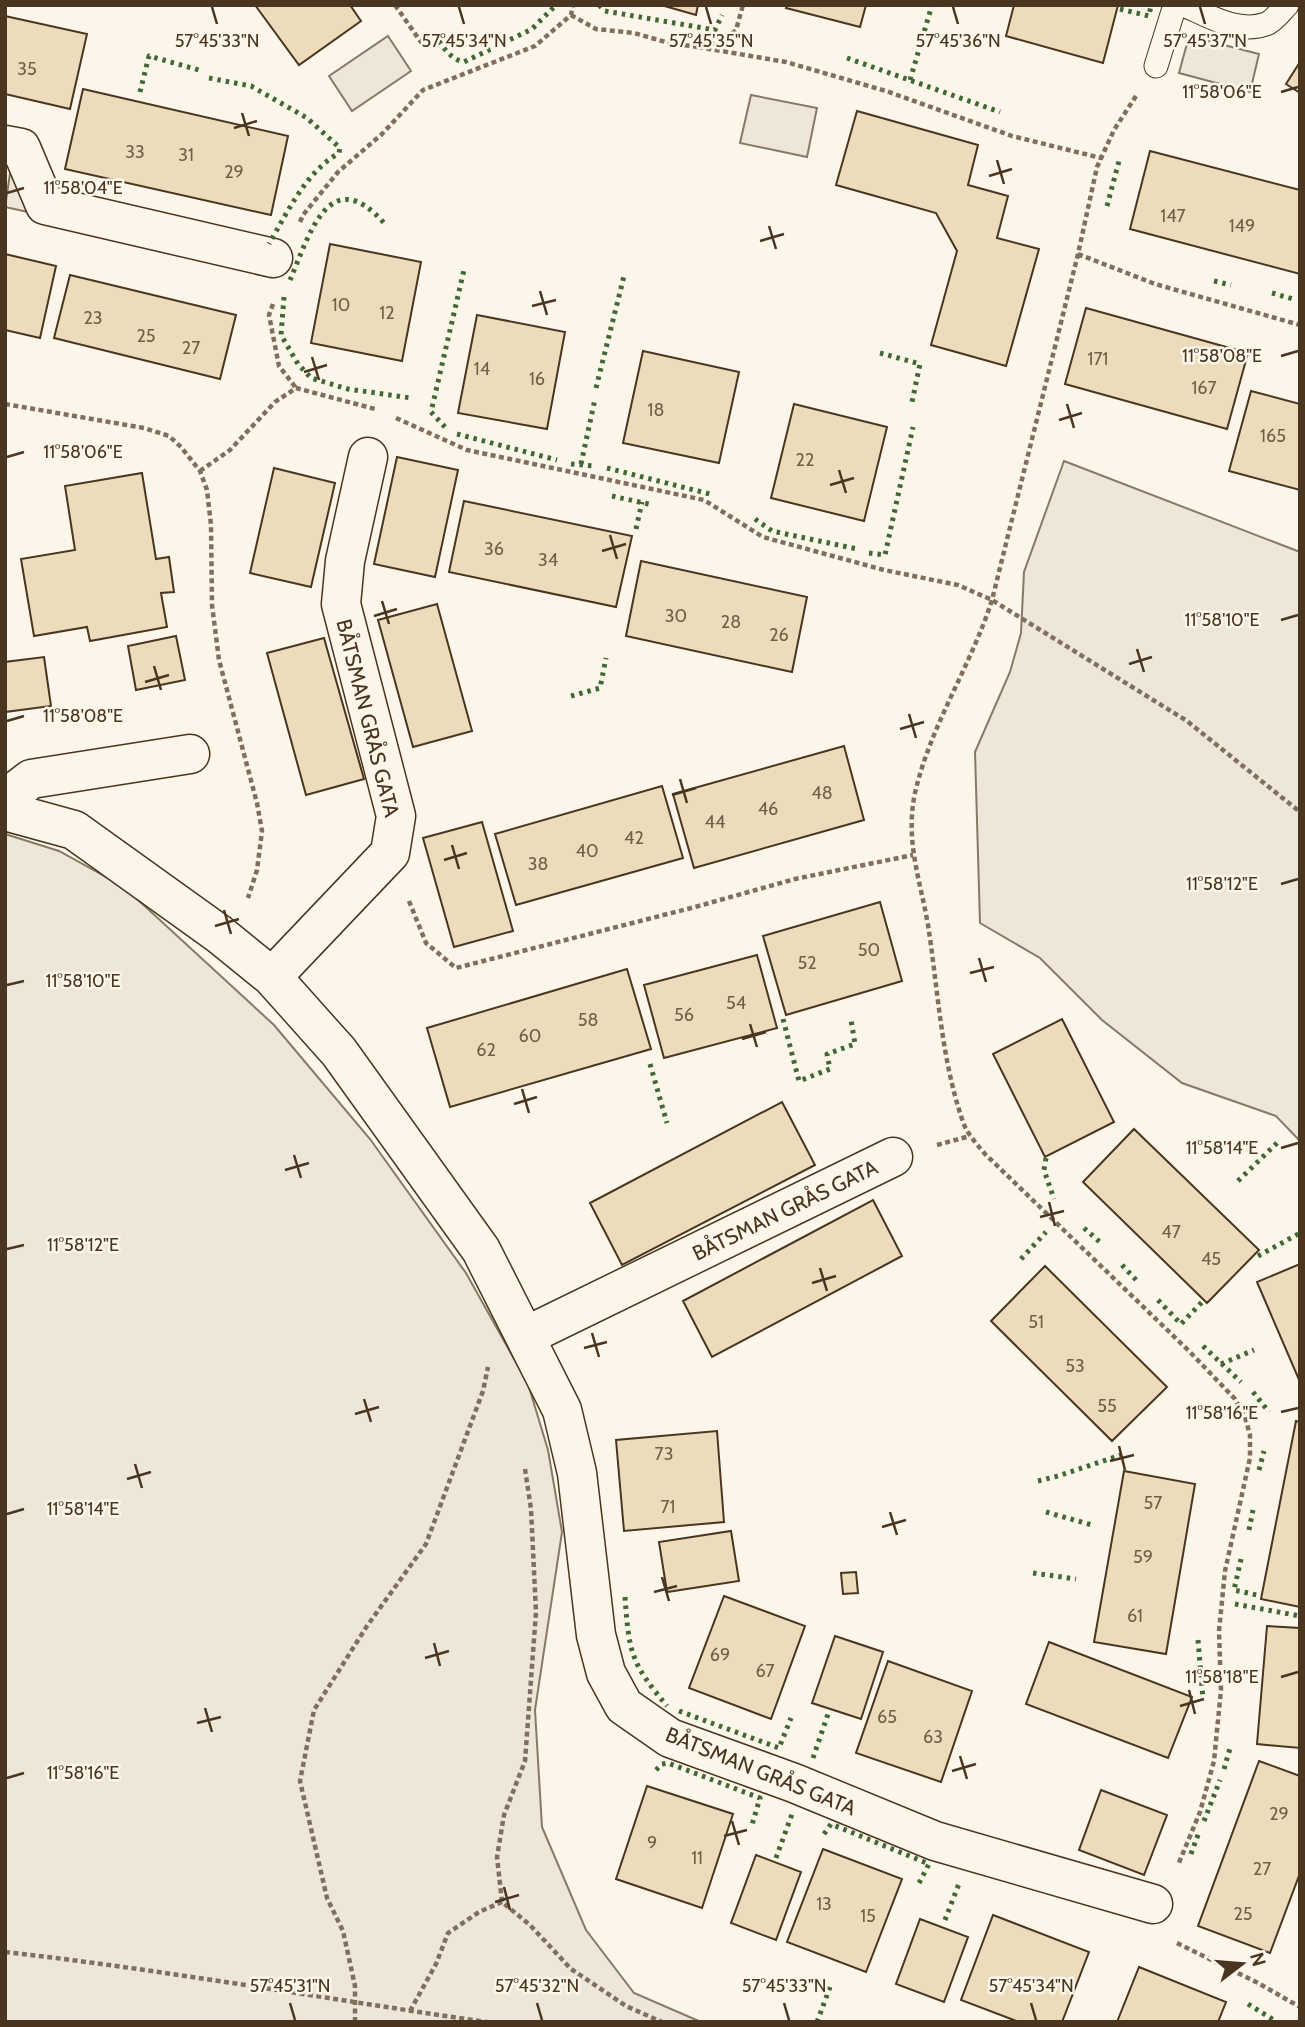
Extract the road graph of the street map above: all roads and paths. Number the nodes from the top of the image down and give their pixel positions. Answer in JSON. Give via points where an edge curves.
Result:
{"nodes":[{"id":1,"x":395,"y":5,"type":"edge"},
{"id":2,"x":573,"y":5,"type":"edge"},
{"id":3,"x":743,"y":5,"type":"edge"},
{"id":4,"x":1175,"y":5,"type":"edge"},
{"id":5,"x":1184,"y":5,"type":"edge"},
{"id":6,"x":1287,"y":5,"type":"edge"},
{"id":7,"x":571,"y":15,"type":"junction"},
{"id":8,"x":423,"y":45,"type":"dead end"},
{"id":9,"x":698,"y":47,"type":"junction"},
{"id":10,"x":1156,"y":66,"type":"joint"},
{"id":11,"x":5,"y":145,"type":"edge"},
{"id":12,"x":1101,"y":159,"type":"junction"},
{"id":13,"x":298,"y":227,"type":"dead end"},
{"id":14,"x":1078,"y":254,"type":"junction"},
{"id":15,"x":272,"y":258,"type":"dead end"},
{"id":16,"x":273,"y":302,"type":"dead end"},
{"id":17,"x":1300,"y":325,"type":"edge"},
{"id":18,"x":296,"y":388,"type":"junction"},
{"id":19,"x":5,"y":404,"type":"edge"},
{"id":20,"x":377,"y":410,"type":"dead end"},
{"id":21,"x":389,"y":415,"type":"dead end"},
{"id":22,"x":368,"y":457,"type":"dead end"},
{"id":23,"x":200,"y":471,"type":"junction"},
{"id":24,"x":992,"y":600,"type":"junction"},
{"id":25,"x":190,"y":754,"type":"dead end"},
{"id":26,"x":5,"y":799,"type":"edge"},
{"id":27,"x":5,"y":811,"type":"edge"},
{"id":28,"x":1300,"y":812,"type":"edge"},
{"id":29,"x":390,"y":853,"type":"junction"},
{"id":30,"x":913,"y":855,"type":"junction"},
{"id":31,"x":219,"y":934,"type":"junction"},
{"id":32,"x":272,"y":978,"type":"junction"},
{"id":33,"x":893,"y":1157,"type":"dead end"},
{"id":34,"x":526,"y":1336,"type":"junction"},
{"id":35,"x":490,"y":1354,"type":"dead end"},
{"id":36,"x":523,"y":1457,"type":"dead end"},
{"id":37,"x":502,"y":1902,"type":"junction"},
{"id":38,"x":1153,"y":1904,"type":"junction"},
{"id":39,"x":5,"y":1952,"type":"edge"},
{"id":40,"x":355,"y":2003,"type":"junction"},
{"id":41,"x":1300,"y":2007,"type":"edge"},
{"id":42,"x":410,"y":2011,"type":"junction"},
{"id":43,"x":355,"y":2022,"type":"edge"},
{"id":44,"x":487,"y":2022,"type":"edge"},
{"id":45,"x":662,"y":2022,"type":"edge"}],
"edges":[{"from":1,"to":8,"type":"path"},
{"from":2,"to":7,"type":"path"},
{"from":3,"to":9,"type":"path","via":[[736,30],[724,41]]},
{"from":4,"to":10,"type":"lane"},
{"from":5,"to":6,"type":"lane","via":[[1246,28],[1268,23]]},
{"from":7,"to":9,"type":"path","via":[[596,29]]},
{"from":7,"to":13,"type":"path","via":[[535,46],[423,90],[338,172]]},
{"from":9,"to":12,"type":"path","via":[[786,62],[886,91],[1012,136]]},
{"from":10,"to":12,"type":"path","via":[[1114,130]]},
{"from":11,"to":15,"type":"street","via":[[21,148],[45,205]]},
{"from":12,"to":14,"type":"path"},
{"from":14,"to":17,"type":"path","via":[[1156,285]]},
{"from":14,"to":24,"type":"path"},
{"from":16,"to":18,"type":"path","via":[[269,315],[279,366]]},
{"from":18,"to":20,"type":"path"},
{"from":18,"to":23,"type":"path","via":[[275,402],[230,450]]},
{"from":19,"to":23,"type":"path","via":[[169,436]]},
{"from":21,"to":24,"type":"path","via":[[467,450],[704,500],[763,537],[958,586]]},
{"from":22,"to":29,"type":"street","name":"BÅTSMAN GRÅS GATA","via":[[345,561],[341,604],[396,816]]},
{"from":23,"to":31,"type":"path","via":[[211,525],[212,605],[219,660],[262,831],[247,903]]},
{"from":24,"to":28,"type":"path","via":[[1187,721]]},
{"from":24,"to":30,"type":"path","via":[[926,754],[915,795],[910,835]]},
{"from":25,"to":26,"type":"street","via":[[31,779]]},
{"from":27,"to":31,"type":"street","name":"BÅTSMAN GRÅS GATA","via":[[74,830]]},
{"from":29,"to":30,"type":"path","via":[[426,943],[456,968],[795,879]]},
{"from":29,"to":32,"type":"street"},
{"from":30,"to":38,"type":"path","via":[[949,1071],[970,1136],[1226,1390],[1245,1417],[1250,1434],[1250,1458],[1226,1571],[1219,1630],[1221,1690],[1214,1761],[1200,1812],[1169,1885]]},
{"from":31,"to":32,"type":"street","name":"BÅTSMAN GRÅS GATA"},
{"from":32,"to":34,"type":"street","name":"BÅTSMAN GRÅS GATA","via":[[339,1052],[439,1189],[481,1250]]},
{"from":33,"to":34,"type":"street","name":"BÅTSMAN GRÅS GATA"},
{"from":34,"to":38,"type":"street","name":"BÅTSMAN GRÅS GATA","via":[[562,1410],[577,1473],[596,1635],[606,1672],[624,1706],[670,1738],[934,1841]]},
{"from":35,"to":40,"type":"path","via":[[483,1391],[426,1544],[314,1710],[300,1781],[327,1898],[343,1931]]},
{"from":36,"to":37,"type":"path","via":[[531,1509],[536,1612],[525,1760],[504,1815],[497,1857]]},
{"from":37,"to":42,"type":"path","via":[[449,1933]]},
{"from":37,"to":45,"type":"path","via":[[571,1969],[626,2006]]},
{"from":38,"to":41,"type":"path","via":[[1178,1944]]},
{"from":39,"to":40,"type":"path","via":[[113,1964]]},
{"from":40,"to":42,"type":"path"},
{"from":40,"to":43,"type":"path"},
{"from":42,"to":44,"type":"path"}]}
